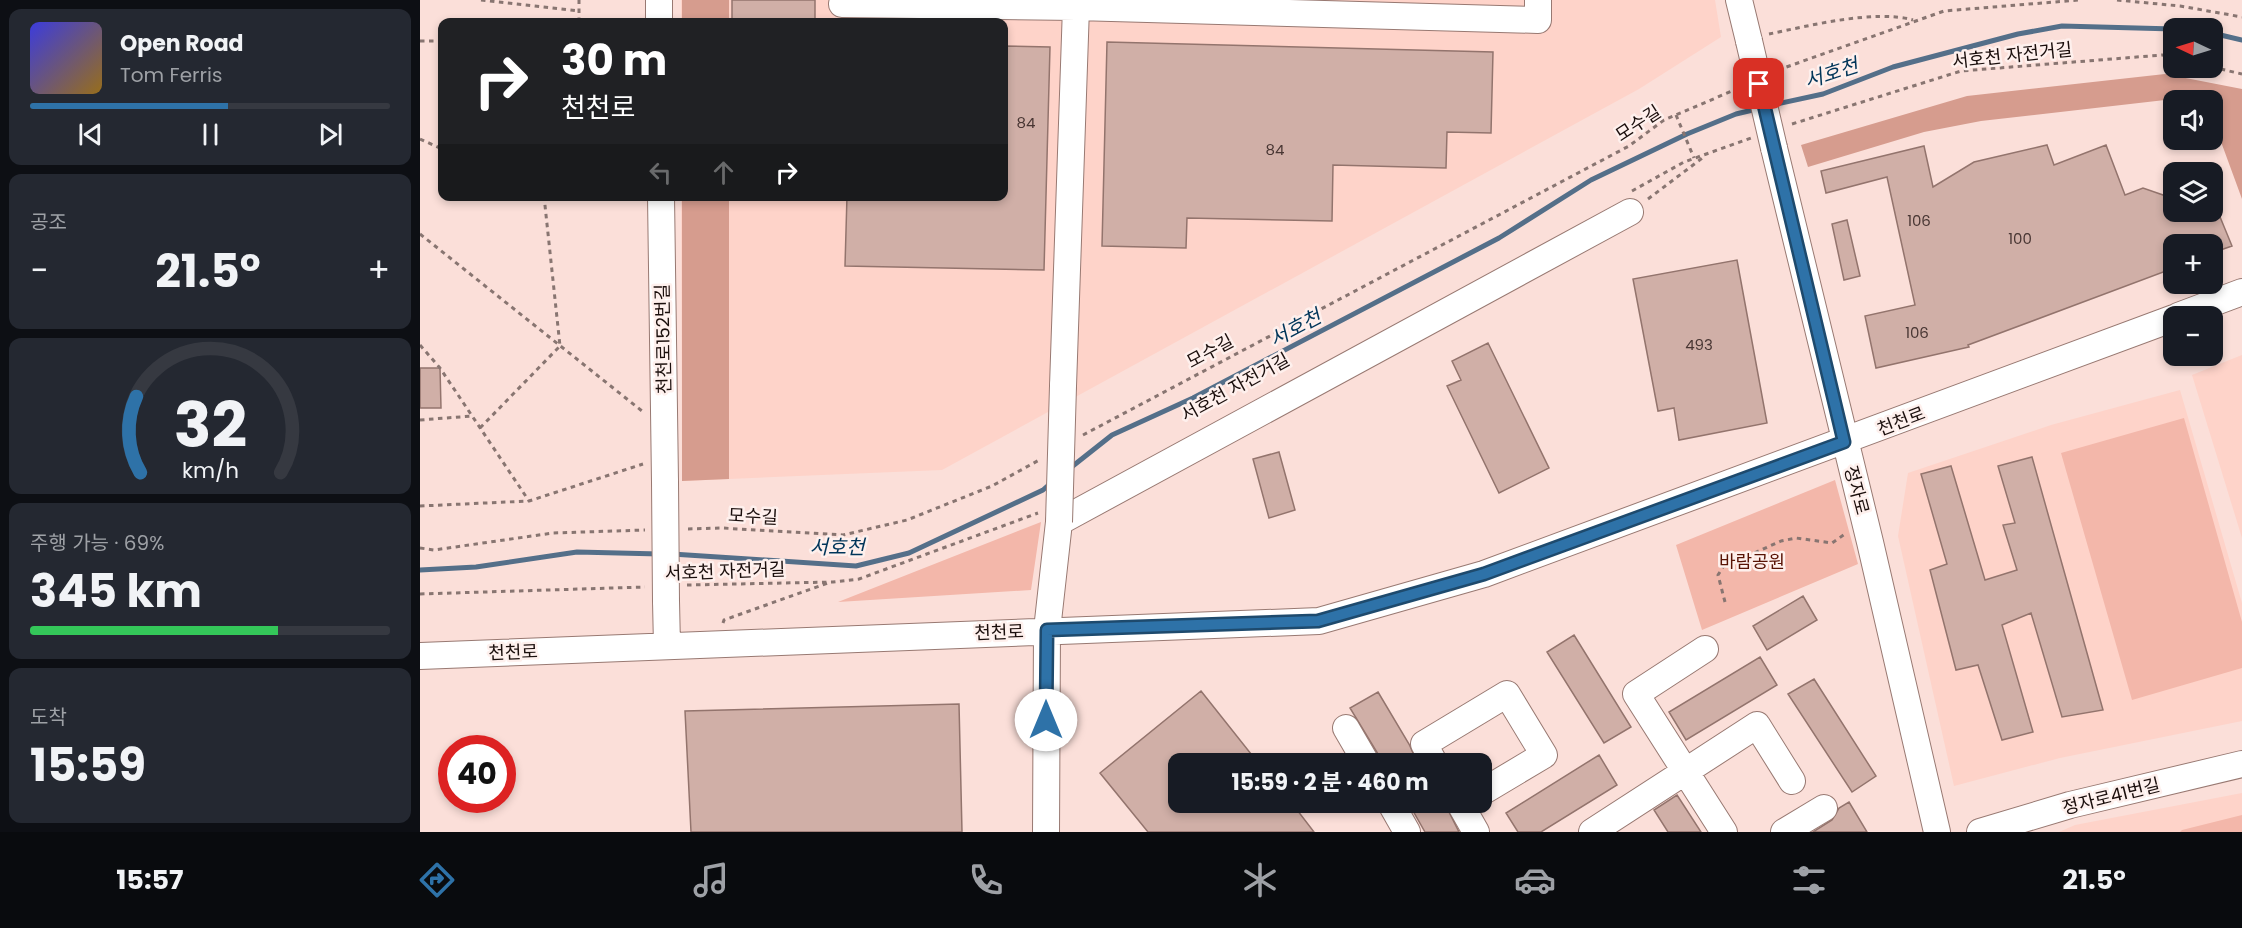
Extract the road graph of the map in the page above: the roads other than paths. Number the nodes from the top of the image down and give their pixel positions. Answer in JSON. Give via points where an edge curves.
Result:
{"nodes":[{"id":1,"x":659,"y":0,"type":"edge"},
{"id":2,"x":843,"y":0,"type":"edge"},
{"id":3,"x":1538,"y":0,"type":"edge"},
{"id":4,"x":1739,"y":0,"type":"edge"},
{"id":5,"x":1076,"y":7,"type":"junction"},
{"id":6,"x":659,"y":18,"type":"edge"},
{"id":7,"x":661,"y":201,"type":"edge"},
{"id":8,"x":1627,"y":204,"type":"road end"},
{"id":9,"x":2242,"y":292,"type":"edge"},
{"id":10,"x":2205,"y":306,"type":"edge"},
{"id":11,"x":2163,"y":322,"type":"edge"},
{"id":12,"x":1844,"y":442,"type":"junction"},
{"id":13,"x":1051,"y":516,"type":"junction"},
{"id":14,"x":1047,"y":630,"type":"junction"},
{"id":15,"x":667,"y":646,"type":"junction"},
{"id":16,"x":1705,"y":649,"type":"dead end"},
{"id":17,"x":420,"y":656,"type":"edge"},
{"id":18,"x":1346,"y":728,"type":"dead end"},
{"id":19,"x":1361,"y":753,"type":"edge"},
{"id":20,"x":1429,"y":753,"type":"edge"},
{"id":21,"x":2242,"y":764,"type":"edge"},
{"id":22,"x":1686,"y":773,"type":"junction"},
{"id":23,"x":1792,"y":781,"type":"dead end"},
{"id":24,"x":1492,"y":786,"type":"edge"},
{"id":25,"x":1824,"y":808,"type":"dead end"},
{"id":26,"x":1396,"y":813,"type":"edge"},
{"id":27,"x":1466,"y":813,"type":"edge"},
{"id":28,"x":1606,"y":828,"type":"edge"},
{"id":29,"x":1046,"y":832,"type":"edge"},
{"id":30,"x":1407,"y":832,"type":"edge"},
{"id":31,"x":1476,"y":832,"type":"edge"},
{"id":32,"x":1724,"y":832,"type":"edge"},
{"id":33,"x":1784,"y":832,"type":"edge"},
{"id":34,"x":1937,"y":832,"type":"edge"},
{"id":35,"x":1980,"y":832,"type":"edge"}],
"edges":[{"from":1,"to":6,"type":"street"},
{"from":2,"to":5,"type":"street","via":[[842,4]]},
{"from":3,"to":5,"type":"street","via":[[1538,20]]},
{"from":4,"to":12,"type":"street","name":"정자로","bridge":true},
{"from":5,"to":13,"type":"street","bridge":true,"via":[[1064,386]]},
{"from":7,"to":15,"type":"street","name":"천천로152번길","bridge":true},
{"from":8,"to":13,"type":"street"},
{"from":9,"to":10,"type":"street"},
{"from":11,"to":12,"type":"street","name":"천천로"},
{"from":12,"to":14,"type":"street","name":"천천로","via":[[1484,574],[1318,621]]},
{"from":12,"to":34,"type":"street","name":"정자로"},
{"from":13,"to":14,"type":"street"},
{"from":14,"to":15,"type":"street","name":"천천로"},
{"from":14,"to":29,"type":"street"},
{"from":15,"to":17,"type":"street","name":"천천로"},
{"from":16,"to":22,"type":"street","via":[[1636,694]]},
{"from":18,"to":19,"type":"street"},
{"from":20,"to":24,"type":"street","via":[[1424,744],[1507,694],[1544,755]]},
{"from":21,"to":35,"type":"street","name":"정자로41번길","via":[[2070,805]]},
{"from":22,"to":23,"type":"street","via":[[1757,726]]},
{"from":22,"to":28,"type":"street"},
{"from":22,"to":32,"type":"street"},
{"from":25,"to":33,"type":"street"},
{"from":26,"to":30,"type":"street"},
{"from":27,"to":31,"type":"street"}]}
